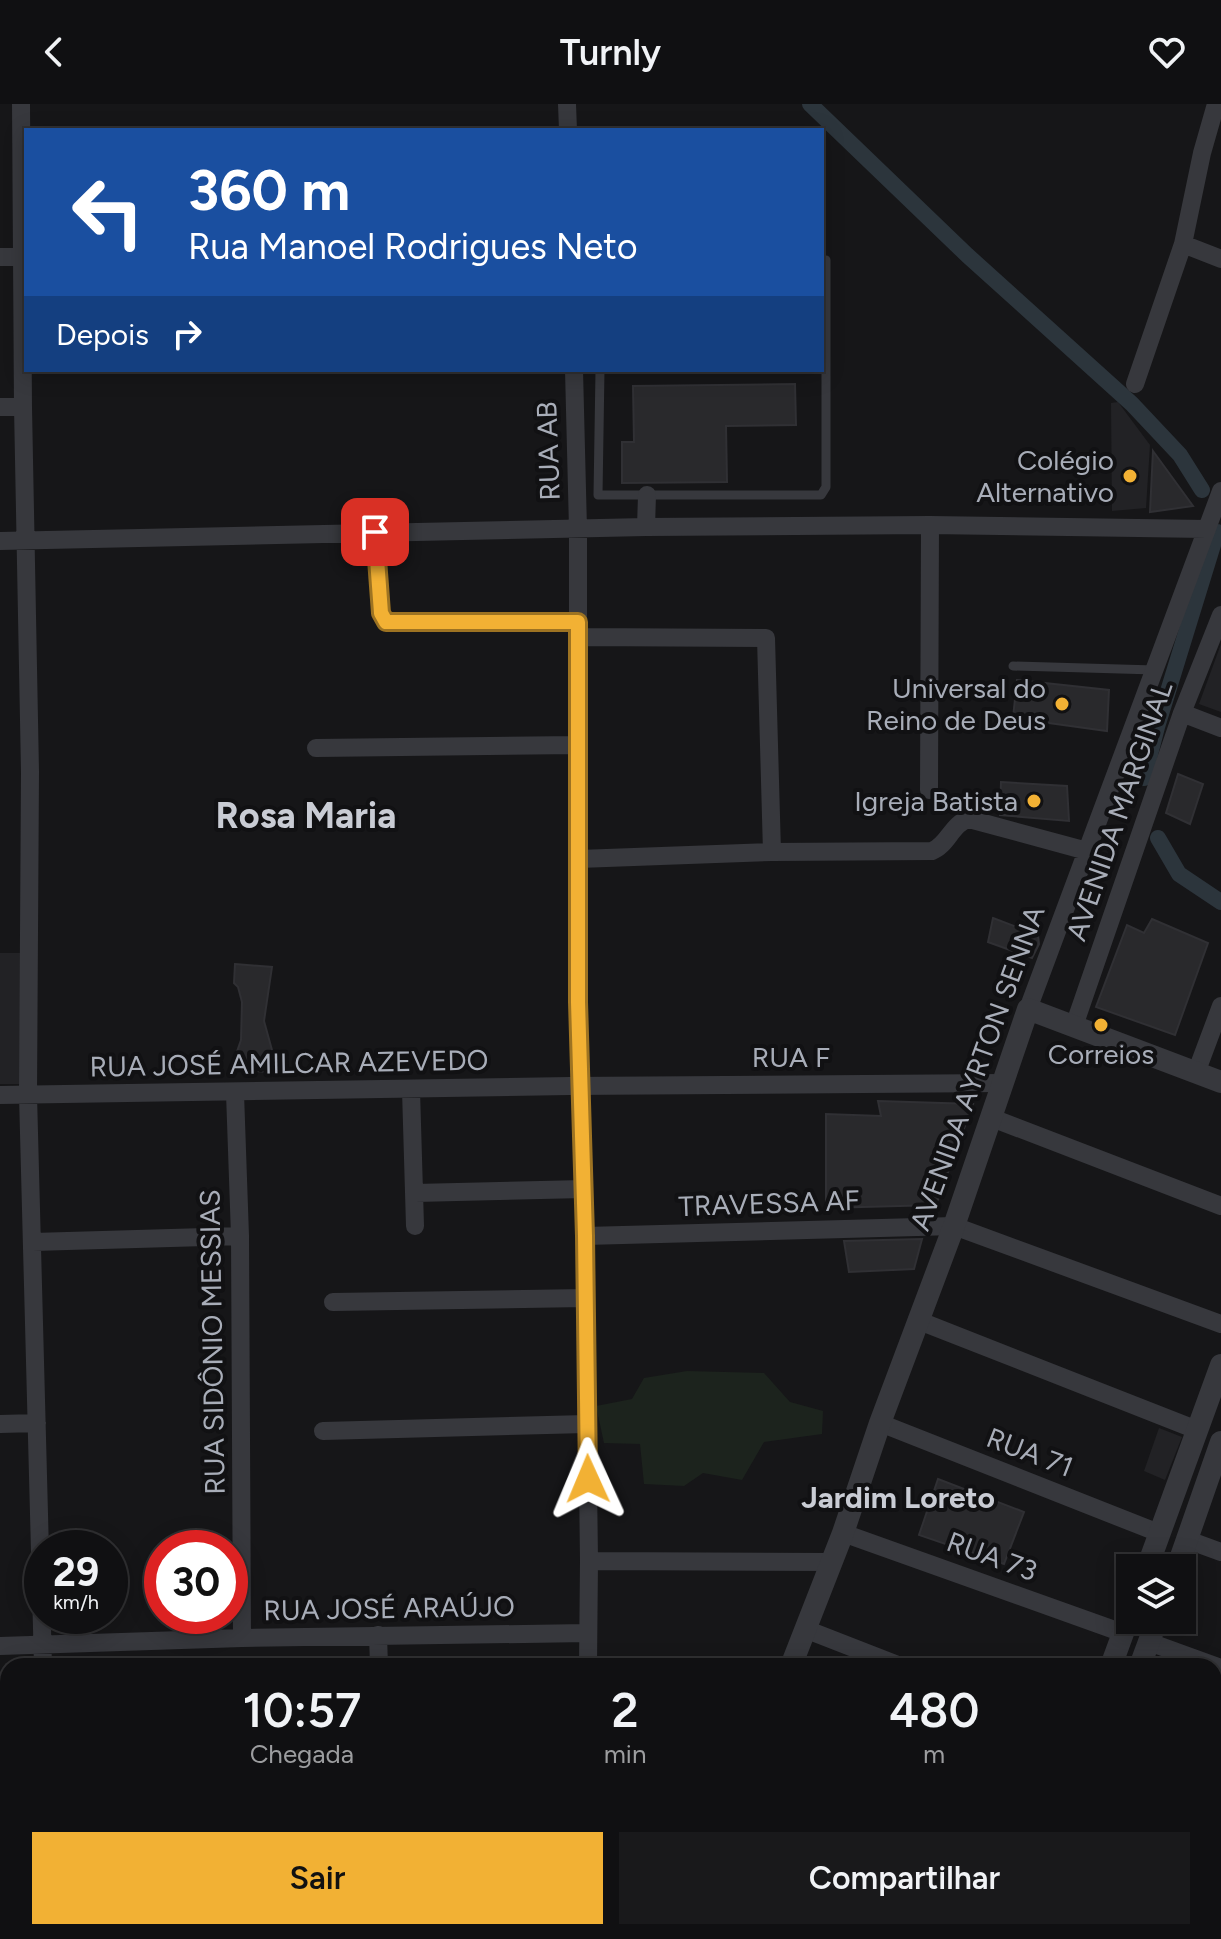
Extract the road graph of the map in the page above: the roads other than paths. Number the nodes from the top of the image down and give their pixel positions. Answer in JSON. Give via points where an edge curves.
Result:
{"nodes":[{"id":1,"x":21,"y":104,"type":"edge"},
{"id":2,"x":567,"y":104,"type":"edge"},
{"id":3,"x":1216,"y":104,"type":"edge"},
{"id":4,"x":568,"y":128,"type":"edge"},
{"id":5,"x":0,"y":138,"type":"edge"},
{"id":6,"x":21,"y":138,"type":"junction"},
{"id":7,"x":1183,"y":244,"type":"junction"},
{"id":8,"x":0,"y":257,"type":"edge"},
{"id":9,"x":21,"y":257,"type":"junction"},
{"id":10,"x":1221,"y":259,"type":"edge"},
{"id":11,"x":826,"y":260,"type":"dead end"},
{"id":12,"x":574,"y":372,"type":"edge"},
{"id":13,"x":600,"y":372,"type":"edge"},
{"id":14,"x":1135,"y":384,"type":"dead end"},
{"id":15,"x":0,"y":407,"type":"edge"},
{"id":16,"x":23,"y":407,"type":"junction"},
{"id":17,"x":1221,"y":491,"type":"edge"},
{"id":18,"x":647,"y":495,"type":"junction"},
{"id":19,"x":930,"y":525,"type":"junction"},
{"id":20,"x":646,"y":527,"type":"junction"},
{"id":21,"x":578,"y":529,"type":"junction"},
{"id":22,"x":1207,"y":529,"type":"junction"},
{"id":23,"x":375,"y":532,"type":"junction"},
{"id":24,"x":25,"y":540,"type":"junction"},
{"id":25,"x":0,"y":541,"type":"edge"},
{"id":26,"x":1221,"y":615,"type":"edge"},
{"id":27,"x":578,"y":630,"type":"junction"},
{"id":28,"x":1013,"y":666,"type":"dead end"},
{"id":29,"x":1155,"y":670,"type":"junction"},
{"id":30,"x":1182,"y":713,"type":"junction"},
{"id":31,"x":1221,"y":728,"type":"edge"},
{"id":32,"x":577,"y":745,"type":"junction"},
{"id":33,"x":316,"y":748,"type":"dead end"},
{"id":34,"x":929,"y":790,"type":"dead end"},
{"id":35,"x":1087,"y":851,"type":"junction"},
{"id":36,"x":772,"y":852,"type":"junction"},
{"id":37,"x":579,"y":859,"type":"junction"},
{"id":38,"x":1221,"y":1006,"type":"edge"},
{"id":39,"x":1028,"y":1009,"type":"junction"},
{"id":40,"x":1074,"y":1026,"type":"junction"},
{"id":41,"x":1196,"y":1073,"type":"junction"},
{"id":42,"x":1221,"y":1082,"type":"edge"},
{"id":43,"x":1002,"y":1083,"type":"junction"},
{"id":44,"x":580,"y":1086,"type":"junction"},
{"id":45,"x":411,"y":1090,"type":"junction"},
{"id":46,"x":235,"y":1093,"type":"junction"},
{"id":47,"x":0,"y":1095,"type":"edge"},
{"id":48,"x":28,"y":1095,"type":"junction"},
{"id":49,"x":992,"y":1118,"type":"junction"},
{"id":50,"x":584,"y":1189,"type":"junction"},
{"id":51,"x":415,"y":1193,"type":"junction"},
{"id":52,"x":1221,"y":1206,"type":"edge"},
{"id":53,"x":415,"y":1226,"type":"dead end"},
{"id":54,"x":954,"y":1226,"type":"junction"},
{"id":55,"x":240,"y":1236,"type":"junction"},
{"id":56,"x":585,"y":1236,"type":"junction"},
{"id":57,"x":33,"y":1242,"type":"junction"},
{"id":58,"x":585,"y":1298,"type":"junction"},
{"id":59,"x":333,"y":1302,"type":"dead end"},
{"id":60,"x":917,"y":1320,"type":"junction"},
{"id":61,"x":1221,"y":1324,"type":"edge"},
{"id":62,"x":1221,"y":1365,"type":"edge"},
{"id":63,"x":37,"y":1423,"type":"junction"},
{"id":64,"x":880,"y":1423,"type":"junction"},
{"id":65,"x":0,"y":1424,"type":"edge"},
{"id":66,"x":586,"y":1424,"type":"junction"},
{"id":67,"x":1197,"y":1430,"type":"junction"},
{"id":68,"x":323,"y":1431,"type":"dead end"},
{"id":69,"x":1221,"y":1442,"type":"edge"},
{"id":70,"x":1179,"y":1479,"type":"junction"},
{"id":71,"x":1204,"y":1488,"type":"junction"},
{"id":72,"x":843,"y":1533,"type":"junction"},
{"id":73,"x":1159,"y":1533,"type":"junction"},
{"id":74,"x":1188,"y":1540,"type":"junction"},
{"id":75,"x":1221,"y":1552,"type":"edge"},
{"id":76,"x":1152,"y":1554,"type":"edge"},
{"id":77,"x":1182,"y":1554,"type":"edge"},
{"id":78,"x":589,"y":1561,"type":"junction"},
{"id":79,"x":831,"y":1562,"type":"junction"},
{"id":80,"x":1116,"y":1620,"type":"edge"},
{"id":81,"x":805,"y":1629,"type":"junction"},
{"id":82,"x":587,"y":1633,"type":"junction"},
{"id":83,"x":1122,"y":1634,"type":"edge"},
{"id":84,"x":1152,"y":1634,"type":"edge"},
{"id":85,"x":378,"y":1635,"type":"junction"},
{"id":86,"x":242,"y":1638,"type":"junction"},
{"id":87,"x":1149,"y":1642,"type":"junction"},
{"id":88,"x":43,"y":1645,"type":"junction"},
{"id":89,"x":0,"y":1646,"type":"edge"},
{"id":90,"x":43,"y":1658,"type":"edge"},
{"id":91,"x":379,"y":1658,"type":"edge"},
{"id":92,"x":588,"y":1658,"type":"edge"},
{"id":93,"x":794,"y":1658,"type":"edge"},
{"id":94,"x":879,"y":1658,"type":"edge"},
{"id":95,"x":1114,"y":1658,"type":"edge"},
{"id":96,"x":1143,"y":1658,"type":"edge"},
{"id":97,"x":1193,"y":1658,"type":"edge"}],
"edges":[{"from":1,"to":6,"type":"street"},
{"from":2,"to":4,"type":"street"},
{"from":3,"to":7,"type":"street"},
{"from":5,"to":6,"type":"street"},
{"from":6,"to":9,"type":"street"},
{"from":7,"to":10,"type":"street"},
{"from":7,"to":14,"type":"street"},
{"from":8,"to":9,"type":"street"},
{"from":9,"to":16,"type":"street"},
{"from":11,"to":18,"type":"lane","via":[[824,493]]},
{"from":12,"to":21,"type":"street","name":"RUA AB"},
{"from":13,"to":18,"type":"lane","via":[[598,493]]},
{"from":15,"to":16,"type":"street"},
{"from":16,"to":24,"type":"street"},
{"from":17,"to":22,"type":"street","name":"AVENIDA AYRTON SENNA"},
{"from":18,"to":20,"type":"street"},
{"from":19,"to":20,"type":"street"},
{"from":19,"to":22,"type":"street"},
{"from":19,"to":34,"type":"street"},
{"from":20,"to":21,"type":"street"},
{"from":21,"to":23,"type":"street"},
{"from":21,"to":27,"type":"street","name":"RUA AB"},
{"from":22,"to":29,"type":"street","name":"AVENIDA AYRTON SENNA"},
{"from":23,"to":24,"type":"street"},
{"from":23,"to":27,"type":"street","via":[[386,622]]},
{"from":24,"to":25,"type":"street"},
{"from":24,"to":48,"type":"street"},
{"from":26,"to":30,"type":"street","name":"AVENIDA MARGINAL"},
{"from":27,"to":32,"type":"street","name":"RUA AB"},
{"from":27,"to":36,"type":"street","via":[[766,638]]},
{"from":28,"to":29,"type":"lane"},
{"from":29,"to":35,"type":"street","name":"AVENIDA AYRTON SENNA"},
{"from":30,"to":31,"type":"street"},
{"from":30,"to":40,"type":"street","name":"AVENIDA MARGINAL"},
{"from":32,"to":33,"type":"street"},
{"from":32,"to":37,"type":"street","name":"RUA AB"},
{"from":35,"to":36,"type":"street","via":[[969,819],[935,850]]},
{"from":35,"to":39,"type":"street","name":"AVENIDA AYRTON SENNA"},
{"from":36,"to":37,"type":"street"},
{"from":37,"to":44,"type":"street","name":"RUA AB"},
{"from":38,"to":41,"type":"street"},
{"from":39,"to":40,"type":"street"},
{"from":39,"to":43,"type":"street","name":"AVENIDA AYRTON SENNA"},
{"from":40,"to":41,"type":"street"},
{"from":41,"to":42,"type":"street"},
{"from":43,"to":44,"type":"street","name":"RUA F"},
{"from":43,"to":49,"type":"street","name":"AVENIDA AYRTON SENNA"},
{"from":44,"to":45,"type":"street","name":"RUA JOSÉ AMILCAR AZEVEDO"},
{"from":44,"to":50,"type":"street","name":"RUA AB"},
{"from":45,"to":46,"type":"street","name":"RUA JOSÉ AMILCAR AZEVEDO"},
{"from":45,"to":51,"type":"street"},
{"from":46,"to":48,"type":"street","name":"RUA JOSÉ AMILCAR AZEVEDO"},
{"from":46,"to":55,"type":"street","name":"RUA SIDÔNIO MESSIAS"},
{"from":47,"to":48,"type":"street","name":"RUA JOSÉ AMILCAR AZEVEDO"},
{"from":48,"to":57,"type":"street"},
{"from":49,"to":52,"type":"street"},
{"from":49,"to":54,"type":"street","name":"AVENIDA AYRTON SENNA"},
{"from":50,"to":51,"type":"street"},
{"from":50,"to":56,"type":"street","name":"RUA AB"},
{"from":51,"to":53,"type":"street"},
{"from":54,"to":56,"type":"street","name":"TRAVESSA AF"},
{"from":54,"to":60,"type":"street","name":"AVENIDA AYRTON SENNA"},
{"from":54,"to":61,"type":"street"},
{"from":55,"to":57,"type":"street"},
{"from":55,"to":86,"type":"street","name":"RUA SIDÔNIO MESSIAS"},
{"from":56,"to":58,"type":"street","name":"RUA AB"},
{"from":57,"to":63,"type":"street"},
{"from":58,"to":59,"type":"street"},
{"from":58,"to":66,"type":"street","name":"RUA AB"},
{"from":60,"to":64,"type":"street","name":"AVENIDA AYRTON SENNA"},
{"from":60,"to":67,"type":"street"},
{"from":62,"to":67,"type":"street"},
{"from":63,"to":65,"type":"street"},
{"from":63,"to":88,"type":"street"},
{"from":64,"to":72,"type":"street","name":"AVENIDA AYRTON SENNA"},
{"from":64,"to":73,"type":"street","name":"RUA 71"},
{"from":66,"to":68,"type":"street"},
{"from":66,"to":78,"type":"street","name":"RUA AB"},
{"from":67,"to":70,"type":"street"},
{"from":69,"to":71,"type":"street"},
{"from":70,"to":71,"type":"street"},
{"from":70,"to":73,"type":"street"},
{"from":71,"to":74,"type":"street"},
{"from":72,"to":79,"type":"street","name":"AVENIDA AYRTON SENNA"},
{"from":72,"to":80,"type":"street","name":"RUA 73"},
{"from":73,"to":76,"type":"street"},
{"from":74,"to":75,"type":"street"},
{"from":74,"to":77,"type":"street"},
{"from":78,"to":79,"type":"street"},
{"from":78,"to":82,"type":"street","name":"RUA AB"},
{"from":79,"to":81,"type":"street","name":"AVENIDA AYRTON SENNA"},
{"from":81,"to":93,"type":"street","name":"AVENIDA AYRTON SENNA"},
{"from":81,"to":94,"type":"street"},
{"from":82,"to":85,"type":"street","name":"RUA JOSÉ ARAÚJO"},
{"from":82,"to":92,"type":"street","name":"RUA AB"},
{"from":83,"to":95,"type":"street"},
{"from":84,"to":87,"type":"street"},
{"from":85,"to":86,"type":"street","name":"RUA JOSÉ ARAÚJO"},
{"from":85,"to":91,"type":"street"},
{"from":86,"to":88,"type":"street","name":"RUA JOSÉ ARAÚJO"},
{"from":87,"to":96,"type":"street"},
{"from":87,"to":97,"type":"street"},
{"from":88,"to":89,"type":"street","name":"RUA JOSÉ ARAÚJO"},
{"from":88,"to":90,"type":"street"}]}
